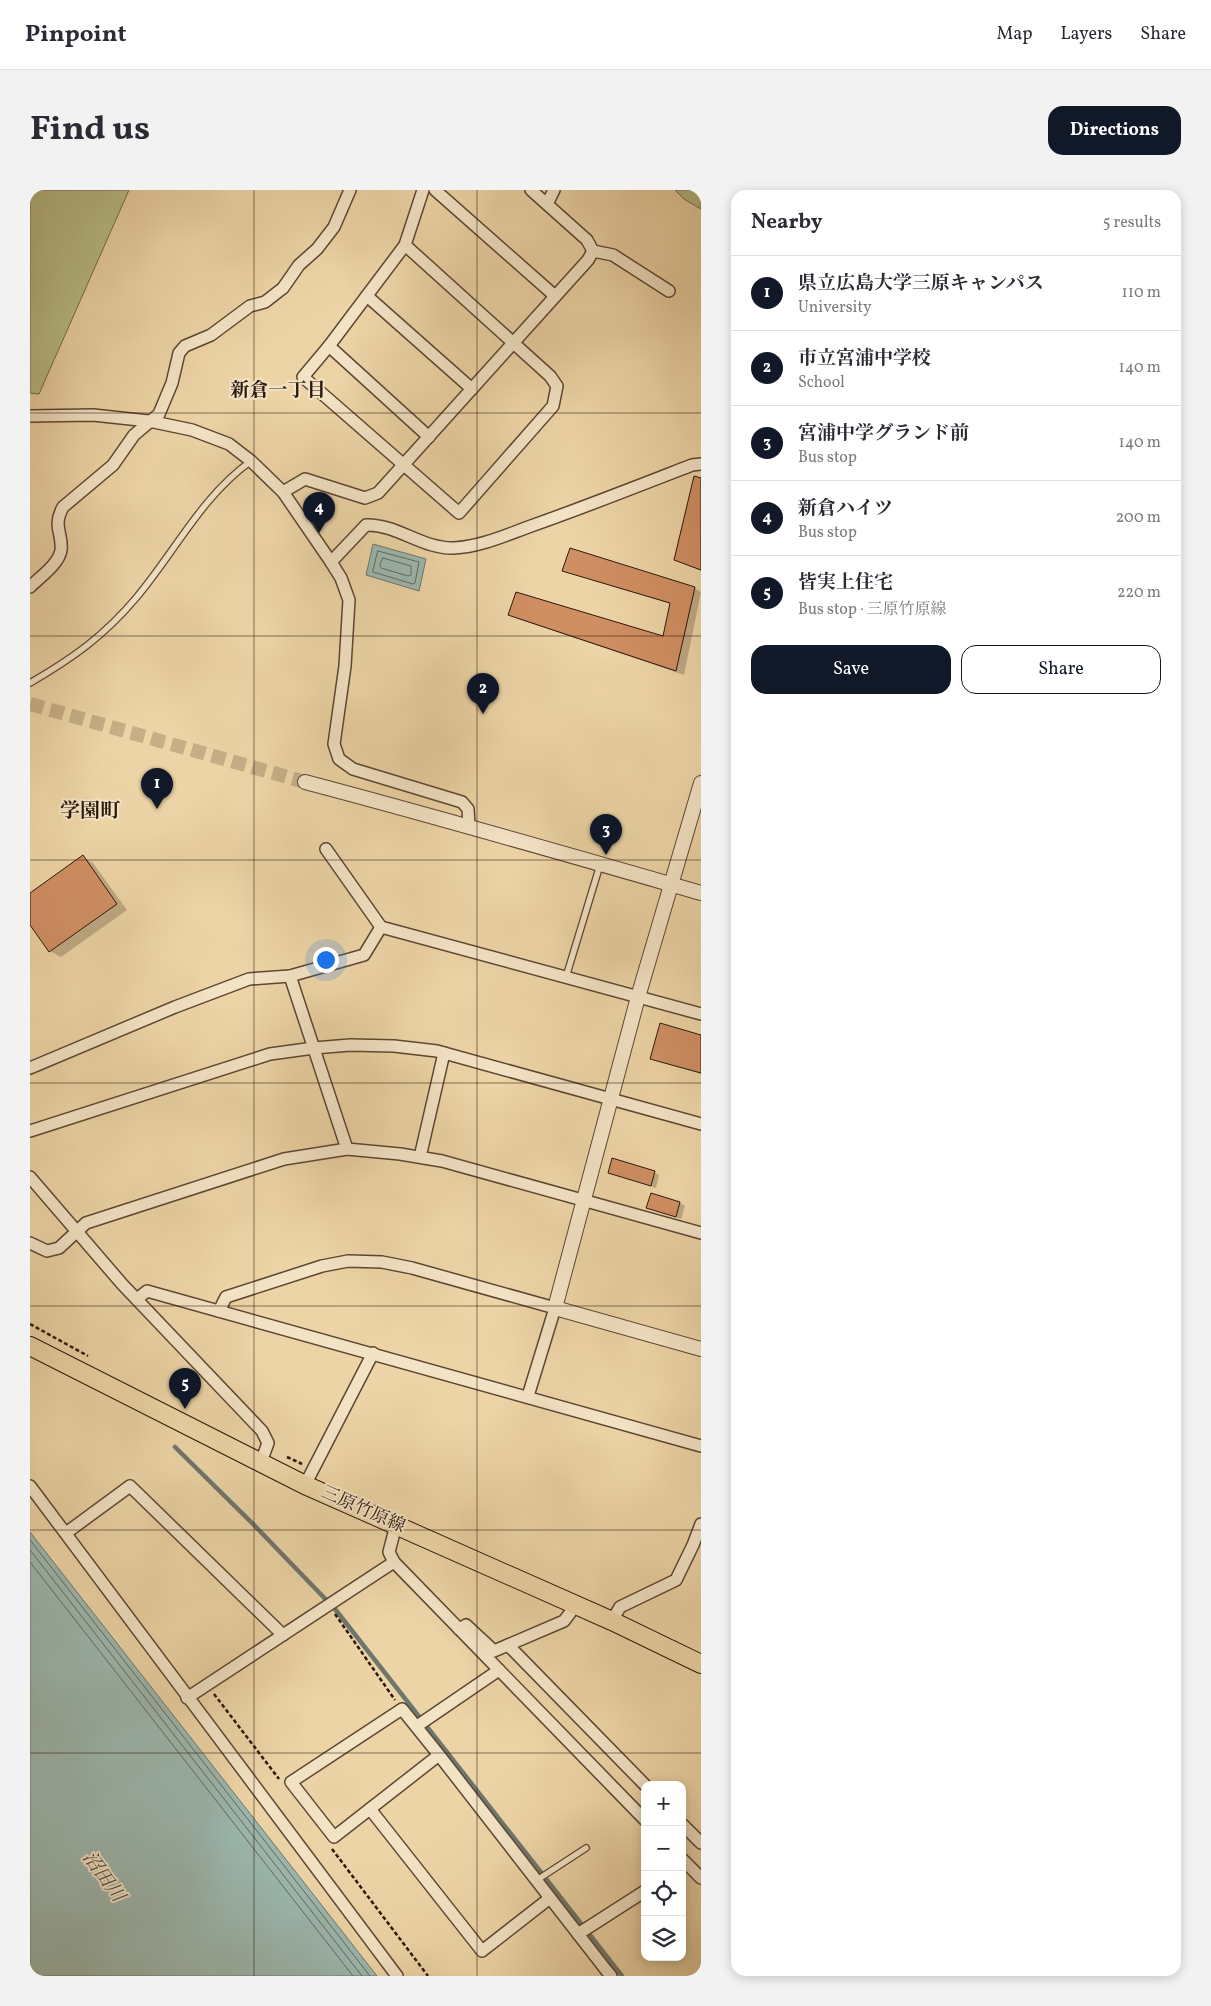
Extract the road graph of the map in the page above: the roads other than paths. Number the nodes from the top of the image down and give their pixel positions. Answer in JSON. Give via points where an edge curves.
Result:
{"nodes":[{"id":1,"x":350,"y":190,"type":"edge"},
{"id":2,"x":423,"y":190,"type":"edge"},
{"id":3,"x":436,"y":190,"type":"edge"},
{"id":4,"x":531,"y":190,"type":"edge"},
{"id":5,"x":554,"y":190,"type":"edge"},
{"id":6,"x":547,"y":204,"type":"junction"},
{"id":7,"x":405,"y":245,"type":"junction"},
{"id":8,"x":593,"y":251,"type":"junction"},
{"id":9,"x":669,"y":291,"type":"dead end"},
{"id":10,"x":366,"y":296,"type":"junction"},
{"id":11,"x":555,"y":296,"type":"junction"},
{"id":12,"x":513,"y":343,"type":"junction"},
{"id":13,"x":329,"y":346,"type":"junction"},
{"id":14,"x":472,"y":389,"type":"junction"},
{"id":15,"x":30,"y":416,"type":"edge"},
{"id":16,"x":149,"y":421,"type":"junction"},
{"id":17,"x":429,"y":436,"type":"junction"},
{"id":18,"x":251,"y":461,"type":"junction"},
{"id":19,"x":701,"y":464,"type":"edge"},
{"id":20,"x":403,"y":465,"type":"junction"},
{"id":21,"x":283,"y":492,"type":"junction"},
{"id":22,"x":331,"y":562,"type":"junction"},
{"id":23,"x":30,"y":587,"type":"edge"},
{"id":24,"x":30,"y":683,"type":"edge"},
{"id":25,"x":306,"y":782,"type":"tunnel mouth"},
{"id":26,"x":701,"y":783,"type":"edge"},
{"id":27,"x":469,"y":825,"type":"junction"},
{"id":28,"x":326,"y":849,"type":"dead end"},
{"id":29,"x":600,"y":865,"type":"junction"},
{"id":30,"x":670,"y":884,"type":"junction"},
{"id":31,"x":701,"y":893,"type":"edge"},
{"id":32,"x":381,"y":927,"type":"junction"},
{"id":33,"x":290,"y":976,"type":"junction"},
{"id":34,"x":566,"y":977,"type":"junction"},
{"id":35,"x":638,"y":997,"type":"junction"},
{"id":36,"x":701,"y":1014,"type":"edge"},
{"id":37,"x":314,"y":1048,"type":"junction"},
{"id":38,"x":444,"y":1053,"type":"junction"},
{"id":39,"x":30,"y":1068,"type":"edge"},
{"id":40,"x":611,"y":1099,"type":"junction"},
{"id":41,"x":701,"y":1124,"type":"edge"},
{"id":42,"x":30,"y":1130,"type":"edge"},
{"id":43,"x":346,"y":1149,"type":"junction"},
{"id":44,"x":420,"y":1157,"type":"junction"},
{"id":45,"x":30,"y":1177,"type":"edge"},
{"id":46,"x":583,"y":1201,"type":"junction"},
{"id":47,"x":76,"y":1231,"type":"junction"},
{"id":48,"x":701,"y":1234,"type":"edge"},
{"id":49,"x":30,"y":1243,"type":"edge"},
{"id":50,"x":137,"y":1299,"type":"junction"},
{"id":51,"x":554,"y":1308,"type":"junction"},
{"id":52,"x":220,"y":1311,"type":"junction"},
{"id":53,"x":30,"y":1346,"type":"edge"},
{"id":54,"x":701,"y":1349,"type":"edge"},
{"id":55,"x":373,"y":1353,"type":"junction"},
{"id":56,"x":528,"y":1396,"type":"junction"},
{"id":57,"x":701,"y":1446,"type":"edge"},
{"id":58,"x":264,"y":1455,"type":"junction"},
{"id":59,"x":309,"y":1477,"type":"junction"},
{"id":60,"x":30,"y":1486,"type":"edge"},
{"id":61,"x":701,"y":1524,"type":"edge"},
{"id":62,"x":396,"y":1525,"type":"junction"},
{"id":63,"x":66,"y":1534,"type":"junction"},
{"id":64,"x":697,"y":1546,"type":"edge"},
{"id":65,"x":394,"y":1562,"type":"junction"},
{"id":66,"x":576,"y":1605,"type":"junction"},
{"id":67,"x":612,"y":1621,"type":"junction"},
{"id":68,"x":459,"y":1629,"type":"junction"},
{"id":69,"x":283,"y":1635,"type":"junction"},
{"id":70,"x":508,"y":1645,"type":"junction"},
{"id":71,"x":701,"y":1664,"type":"edge"},
{"id":72,"x":499,"y":1670,"type":"junction"},
{"id":73,"x":187,"y":1698,"type":"junction"},
{"id":74,"x":417,"y":1726,"type":"junction"},
{"id":75,"x":439,"y":1754,"type":"junction"},
{"id":76,"x":641,"y":1782,"type":"edge"},
{"id":77,"x":370,"y":1809,"type":"junction"},
{"id":78,"x":641,"y":1816,"type":"edge"},
{"id":79,"x":684,"y":1826,"type":"edge"},
{"id":80,"x":701,"y":1843,"type":"edge"},
{"id":81,"x":586,"y":1848,"type":"dead end"},
{"id":82,"x":686,"y":1865,"type":"edge"},
{"id":83,"x":701,"y":1878,"type":"edge"},
{"id":84,"x":537,"y":1880,"type":"junction"},
{"id":85,"x":641,"y":1894,"type":"edge"},
{"id":86,"x":550,"y":1898,"type":"junction"},
{"id":87,"x":578,"y":1934,"type":"junction"},
{"id":88,"x":609,"y":1973,"type":"edge"},
{"id":89,"x":397,"y":1976,"type":"edge"},
{"id":90,"x":596,"y":1976,"type":"edge"}],
"edges":[{"from":1,"to":16,"type":"street","via":[[334,227],[282,288],[265,302],[250,306],[211,335],[184,346],[159,414]]},
{"from":2,"to":7,"type":"street"},
{"from":3,"to":11,"type":"street"},
{"from":4,"to":6,"type":"street"},
{"from":5,"to":6,"type":"street"},
{"from":6,"to":8,"type":"street","via":[[588,240]]},
{"from":7,"to":10,"type":"street"},
{"from":7,"to":12,"type":"street"},
{"from":8,"to":9,"type":"street","via":[[613,254]]},
{"from":8,"to":11,"type":"street"},
{"from":10,"to":13,"type":"street"},
{"from":10,"to":14,"type":"street"},
{"from":11,"to":12,"type":"street"},
{"from":12,"to":14,"type":"street"},
{"from":12,"to":20,"type":"street","via":[[557,386],[553,406],[459,513]]},
{"from":13,"to":17,"type":"street"},
{"from":13,"to":20,"type":"street","via":[[303,377]]},
{"from":14,"to":17,"type":"street"},
{"from":15,"to":16,"type":"street","via":[[93,415]]},
{"from":16,"to":18,"type":"street","via":[[192,430],[228,444]]},
{"from":16,"to":23,"type":"street","via":[[134,435],[113,465],[63,507],[57,526],[61,551],[55,563]]},
{"from":17,"to":20,"type":"street"},
{"from":18,"to":21,"type":"street"},
{"from":18,"to":24,"type":"lane","via":[[232,474],[210,498],[116,621],[72,658]]},
{"from":19,"to":22,"type":"street","via":[[478,545],[452,548],[430,545],[380,524],[366,525]]},
{"from":20,"to":21,"type":"street","via":[[378,493],[365,498],[305,479]]},
{"from":21,"to":22,"type":"street"},
{"from":22,"to":27,"type":"street","via":[[349,600],[345,666],[334,744],[339,759],[353,769],[462,802],[468,810]]},
{"from":25,"to":27,"type":"street"},
{"from":26,"to":30,"type":"street"},
{"from":27,"to":29,"type":"street"},
{"from":28,"to":32,"type":"street"},
{"from":29,"to":30,"type":"street"},
{"from":29,"to":34,"type":"lane"},
{"from":30,"to":31,"type":"street"},
{"from":30,"to":35,"type":"street"},
{"from":32,"to":33,"type":"street","via":[[364,955]]},
{"from":32,"to":34,"type":"street"},
{"from":33,"to":37,"type":"street"},
{"from":33,"to":39,"type":"street","via":[[249,978]]},
{"from":34,"to":35,"type":"street"},
{"from":35,"to":36,"type":"street"},
{"from":35,"to":40,"type":"street"},
{"from":37,"to":38,"type":"street","via":[[394,1046]]},
{"from":37,"to":42,"type":"street","via":[[270,1054]]},
{"from":37,"to":43,"type":"street"},
{"from":38,"to":40,"type":"street"},
{"from":38,"to":44,"type":"street"},
{"from":40,"to":41,"type":"street"},
{"from":40,"to":46,"type":"street"},
{"from":43,"to":44,"type":"street"},
{"from":43,"to":47,"type":"street","via":[[284,1159],[86,1223]]},
{"from":44,"to":46,"type":"street"},
{"from":45,"to":47,"type":"street"},
{"from":46,"to":48,"type":"street"},
{"from":46,"to":51,"type":"street"},
{"from":47,"to":49,"type":"street","via":[[59,1248],[46,1251]]},
{"from":47,"to":50,"type":"street"},
{"from":50,"to":52,"type":"street","via":[[147,1291]]},
{"from":50,"to":58,"type":"street","via":[[262,1430],[268,1444]]},
{"from":51,"to":52,"type":"street","via":[[412,1268],[382,1262],[348,1261],[322,1266],[226,1297]]},
{"from":51,"to":54,"type":"street"},
{"from":51,"to":56,"type":"street"},
{"from":52,"to":55,"type":"street"},
{"from":53,"to":58,"type":"main road","name":"三原竹原線"},
{"from":55,"to":56,"type":"street"},
{"from":55,"to":59,"type":"street"},
{"from":56,"to":57,"type":"street"},
{"from":58,"to":59,"type":"main road","name":"三原竹原線"},
{"from":59,"to":62,"type":"main road","name":"三原竹原線"},
{"from":60,"to":63,"type":"street"},
{"from":61,"to":64,"type":"street"},
{"from":62,"to":65,"type":"street","via":[[389,1552]]},
{"from":62,"to":66,"type":"main road","name":"三原竹原線"},
{"from":63,"to":69,"type":"street","via":[[130,1486]]},
{"from":63,"to":73,"type":"street"},
{"from":64,"to":67,"type":"street","via":[[676,1580],[620,1607]]},
{"from":65,"to":68,"type":"street"},
{"from":65,"to":69,"type":"street"},
{"from":66,"to":67,"type":"main road","name":"三原竹原線"},
{"from":66,"to":70,"type":"street","via":[[564,1621]]},
{"from":67,"to":71,"type":"main road","name":"三原竹原線"},
{"from":68,"to":70,"type":"street","via":[[466,1625],[494,1651]]},
{"from":68,"to":72,"type":"street"},
{"from":69,"to":73,"type":"street"},
{"from":70,"to":76,"type":"street"},
{"from":72,"to":74,"type":"street"},
{"from":72,"to":78,"type":"street"},
{"from":73,"to":89,"type":"street"},
{"from":74,"to":75,"type":"street"},
{"from":74,"to":77,"type":"street","via":[[402,1710],[291,1782],[334,1837]]},
{"from":75,"to":77,"type":"street"},
{"from":75,"to":84,"type":"street"},
{"from":77,"to":86,"type":"street","via":[[482,1951]]},
{"from":79,"to":80,"type":"street"},
{"from":81,"to":84,"type":"lane"},
{"from":82,"to":83,"type":"street"},
{"from":84,"to":86,"type":"street"},
{"from":85,"to":87,"type":"street"},
{"from":86,"to":87,"type":"street"},
{"from":87,"to":88,"type":"street"},
{"from":88,"to":90,"type":"street"}]}
